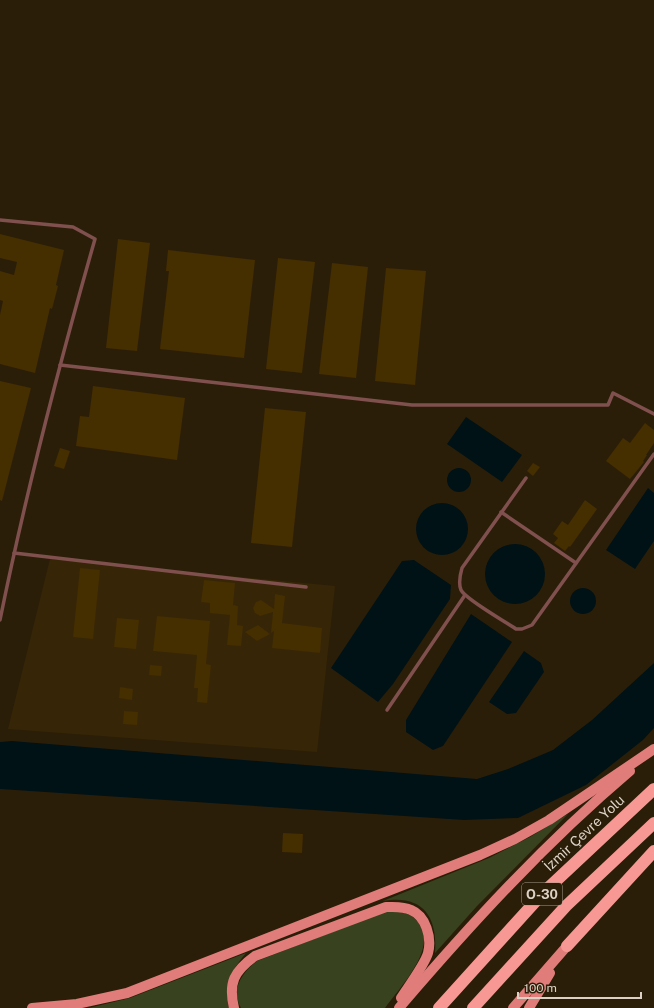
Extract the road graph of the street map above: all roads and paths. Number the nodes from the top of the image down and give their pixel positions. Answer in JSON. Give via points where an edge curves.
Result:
{"nodes":[{"id":1,"x":0,"y":220,"type":"edge"},
{"id":2,"x":60,"y":365,"type":"junction"},
{"id":3,"x":654,"y":414,"type":"edge"},
{"id":4,"x":654,"y":454,"type":"edge"},
{"id":5,"x":526,"y":478,"type":"dead end"},
{"id":6,"x":501,"y":512,"type":"junction"},
{"id":7,"x":14,"y":553,"type":"junction"},
{"id":8,"x":576,"y":563,"type":"junction"},
{"id":9,"x":306,"y":587,"type":"dead end"},
{"id":10,"x":465,"y":595,"type":"junction"},
{"id":11,"x":0,"y":620,"type":"edge"},
{"id":12,"x":387,"y":710,"type":"dead end"},
{"id":13,"x":654,"y":749,"type":"edge"},
{"id":14,"x":654,"y":789,"type":"edge"},
{"id":15,"x":654,"y":823,"type":"edge"},
{"id":16,"x":654,"y":851,"type":"edge"},
{"id":17,"x":567,"y":946,"type":"junction"},
{"id":18,"x":32,"y":1008,"type":"edge"},
{"id":19,"x":234,"y":1008,"type":"edge"},
{"id":20,"x":395,"y":1008,"type":"edge"},
{"id":21,"x":399,"y":1008,"type":"edge"},
{"id":22,"x":439,"y":1008,"type":"edge"},
{"id":23,"x":473,"y":1008,"type":"edge"},
{"id":24,"x":513,"y":1008,"type":"edge"},
{"id":25,"x":529,"y":1008,"type":"edge"}],
"edges":[{"from":1,"to":2,"type":"lane","via":[[73,227],[95,239]]},
{"from":2,"to":3,"type":"lane","via":[[412,405],[608,406],[613,393]]},
{"from":2,"to":7,"type":"lane"},
{"from":4,"to":8,"type":"lane"},
{"from":5,"to":6,"type":"lane"},
{"from":6,"to":8,"type":"lane"},
{"from":6,"to":10,"type":"lane","via":[[462,568],[459,576],[460,586]]},
{"from":7,"to":9,"type":"lane"},
{"from":7,"to":11,"type":"lane"},
{"from":8,"to":10,"type":"lane","via":[[532,625],[522,629],[516,629]]},
{"from":10,"to":12,"type":"lane"},
{"from":13,"to":18,"type":"main road","via":[[549,820],[480,855],[127,993],[77,1004]]},
{"from":13,"to":21,"type":"main road","via":[[543,849],[471,924]]},
{"from":14,"to":22,"type":"highway","name":"İzmir Çevre Yolu","number":"O-30","via":[[544,892]]},
{"from":15,"to":23,"type":"highway","number":"O-30","via":[[566,906]]},
{"from":16,"to":17,"type":"highway"},
{"from":17,"to":24,"type":"main road"},
{"from":17,"to":25,"type":"main road"},
{"from":19,"to":20,"type":"main road","via":[[231,989],[236,975],[242,965],[255,956],[386,907],[401,907],[412,910],[422,919],[430,938],[428,953]]}]}
